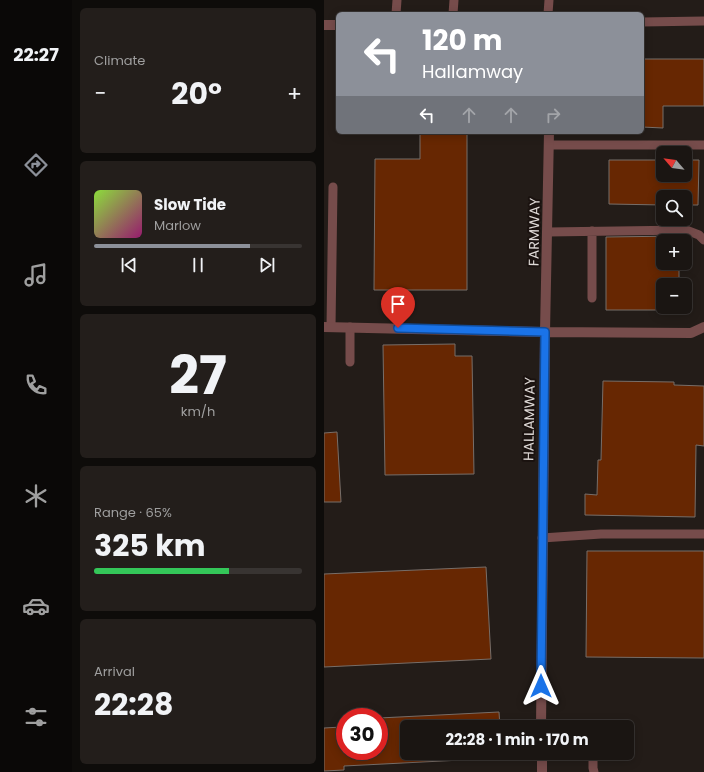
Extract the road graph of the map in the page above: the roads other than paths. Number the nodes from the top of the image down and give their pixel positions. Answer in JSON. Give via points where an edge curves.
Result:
{"nodes":[{"id":1,"x":397,"y":0,"type":"edge"},
{"id":2,"x":454,"y":0,"type":"edge"},
{"id":3,"x":549,"y":0,"type":"edge"},
{"id":4,"x":396,"y":12,"type":"edge"},
{"id":5,"x":453,"y":12,"type":"edge"},
{"id":6,"x":548,"y":12,"type":"edge"},
{"id":7,"x":704,"y":21,"type":"edge"},
{"id":8,"x":644,"y":22,"type":"edge"},
{"id":9,"x":324,"y":25,"type":"edge"},
{"id":10,"x":336,"y":25,"type":"edge"},
{"id":11,"x":550,"y":134,"type":"edge"},
{"id":12,"x":704,"y":144,"type":"edge"},
{"id":13,"x":549,"y":145,"type":"junction"},
{"id":14,"x":333,"y":187,"type":"dead end"},
{"id":15,"x":592,"y":231,"type":"junction"},
{"id":16,"x":548,"y":232,"type":"junction"},
{"id":17,"x":704,"y":240,"type":"edge"},
{"id":18,"x":592,"y":298,"type":"dead end"},
{"id":19,"x":328,"y":327,"type":"edge"},
{"id":20,"x":350,"y":327,"type":"junction"},
{"id":21,"x":704,"y":327,"type":"edge"},
{"id":22,"x":545,"y":332,"type":"junction"},
{"id":23,"x":350,"y":362,"type":"dead end"},
{"id":24,"x":704,"y":534,"type":"edge"},
{"id":25,"x":542,"y":538,"type":"junction"},
{"id":26,"x":541,"y":720,"type":"edge"},
{"id":27,"x":542,"y":760,"type":"edge"},
{"id":28,"x":593,"y":760,"type":"edge"},
{"id":29,"x":542,"y":772,"type":"edge"},
{"id":30,"x":594,"y":772,"type":"edge"}],
"edges":[{"from":1,"to":4,"type":"lane"},
{"from":2,"to":5,"type":"lane"},
{"from":3,"to":6,"type":"lane"},
{"from":7,"to":8,"type":"lane"},
{"from":9,"to":10,"type":"street"},
{"from":11,"to":13,"type":"street","name":"FARMWAY"},
{"from":12,"to":13,"type":"lane"},
{"from":13,"to":16,"type":"street","name":"FARMWAY"},
{"from":14,"to":19,"type":"lane"},
{"from":15,"to":16,"type":"lane"},
{"from":15,"to":17,"type":"lane","via":[[686,230]]},
{"from":15,"to":18,"type":"lane"},
{"from":16,"to":22,"type":"street","name":"FARMWAY"},
{"from":19,"to":20,"type":"street"},
{"from":20,"to":22,"type":"street"},
{"from":20,"to":23,"type":"lane"},
{"from":21,"to":22,"type":"street","via":[[691,333]]},
{"from":22,"to":25,"type":"street","name":"HALLAMWAY"},
{"from":24,"to":25,"type":"lane","via":[[601,534]]},
{"from":25,"to":26,"type":"street","name":"HALLAMWAY"},
{"from":27,"to":29,"type":"street"},
{"from":28,"to":30,"type":"lane"}]}
